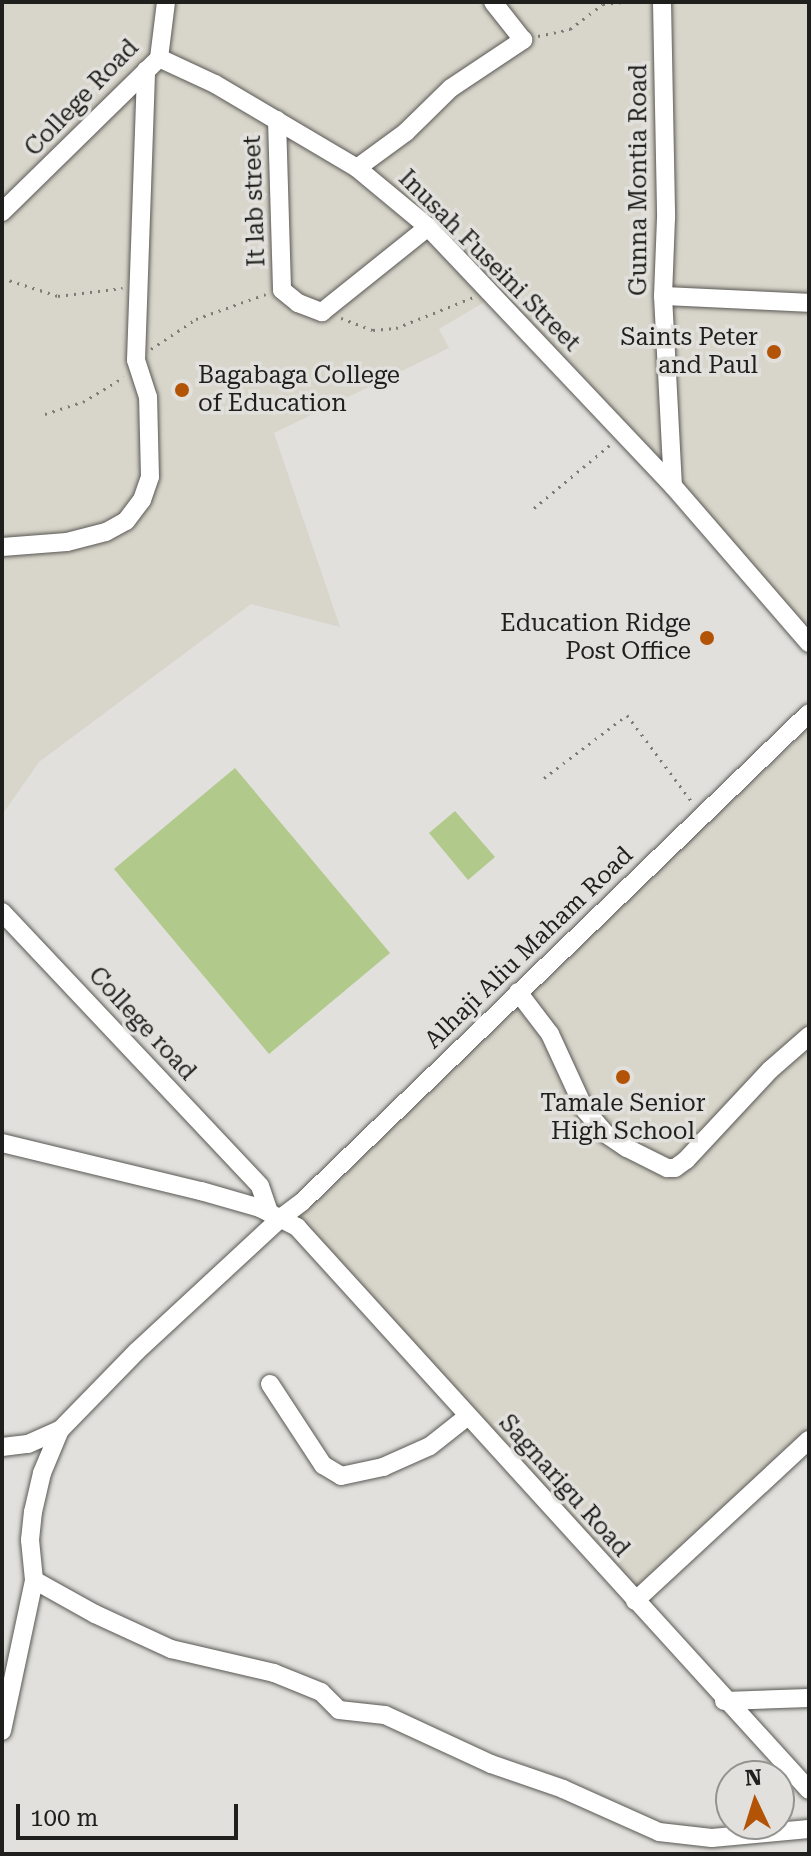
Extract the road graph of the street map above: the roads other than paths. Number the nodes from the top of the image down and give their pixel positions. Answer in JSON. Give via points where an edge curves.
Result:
{"nodes":[{"id":1,"x":166,"y":2,"type":"edge"},
{"id":2,"x":493,"y":2,"type":"edge"},
{"id":3,"x":662,"y":2,"type":"edge"},
{"id":4,"x":153,"y":64,"type":"junction"},
{"id":5,"x":277,"y":120,"type":"junction"},
{"id":6,"x":357,"y":168,"type":"junction"},
{"id":7,"x":2,"y":212,"type":"edge"},
{"id":8,"x":428,"y":227,"type":"junction"},
{"id":9,"x":663,"y":296,"type":"junction"},
{"id":10,"x":800,"y":303,"type":"edge"},
{"id":11,"x":673,"y":486,"type":"junction"},
{"id":12,"x":2,"y":547,"type":"edge"},
{"id":13,"x":809,"y":643,"type":"edge"},
{"id":14,"x":809,"y":713,"type":"edge"},
{"id":15,"x":2,"y":912,"type":"edge"},
{"id":16,"x":518,"y":992,"type":"junction"},
{"id":17,"x":809,"y":1036,"type":"edge"},
{"id":18,"x":2,"y":1143,"type":"edge"},
{"id":19,"x":276,"y":1215,"type":"junction"},
{"id":20,"x":270,"y":1384,"type":"dead end"},
{"id":21,"x":468,"y":1416,"type":"junction"},
{"id":22,"x":60,"y":1430,"type":"junction"},
{"id":23,"x":809,"y":1440,"type":"edge"},
{"id":24,"x":2,"y":1447,"type":"edge"},
{"id":25,"x":34,"y":1580,"type":"junction"},
{"id":26,"x":635,"y":1601,"type":"junction"},
{"id":27,"x":809,"y":1698,"type":"edge"},
{"id":28,"x":724,"y":1701,"type":"junction"},
{"id":29,"x":2,"y":1731,"type":"edge"},
{"id":30,"x":809,"y":1790,"type":"edge"},
{"id":31,"x":809,"y":1829,"type":"edge"}],
"edges":[{"from":1,"to":4,"type":"street","name":"College Road"},
{"from":2,"to":6,"type":"street","via":[[523,40],[451,88],[406,132]]},
{"from":3,"to":9,"type":"street","name":"Gunna Montia Road"},
{"from":4,"to":5,"type":"street","name":"Inusah Fuseini Street"},
{"from":4,"to":7,"type":"street","name":"College Road"},
{"from":4,"to":12,"type":"street","via":[[138,232],[136,360],[148,397],[150,477],[126,521],[106,532],[67,542]]},
{"from":5,"to":6,"type":"street","name":"Inusah Fuseini Street"},
{"from":5,"to":8,"type":"street","name":"It lab street","via":[[282,290],[298,303],[322,312]]},
{"from":6,"to":8,"type":"street","name":"Inusah Fuseini Street"},
{"from":8,"to":11,"type":"street","name":"Inusah Fuseini Street"},
{"from":9,"to":10,"type":"street"},
{"from":9,"to":11,"type":"street","name":"Gunna Montia Road"},
{"from":11,"to":13,"type":"street"},
{"from":14,"to":16,"type":"street","name":"Alhaji Aliu Maham Road"},
{"from":15,"to":19,"type":"street","name":"College road","via":[[245,1169]]},
{"from":16,"to":17,"type":"street","via":[[550,1034],[585,1110],[616,1141],[667,1168],[686,1160]]},
{"from":16,"to":19,"type":"street","name":"Alhaji Aliu Maham Road","via":[[302,1202]]},
{"from":18,"to":19,"type":"street","via":[[201,1191]]},
{"from":19,"to":21,"type":"street","name":"Sagnarigu Road","via":[[297,1227]]},
{"from":19,"to":22,"type":"street","name":"Alhaji Aliu Maham Road"},
{"from":20,"to":21,"type":"street","via":[[323,1465],[341,1476],[383,1467],[430,1446]]},
{"from":21,"to":26,"type":"street","name":"Sagnarigu Road"},
{"from":22,"to":24,"type":"street","via":[[28,1444]]},
{"from":22,"to":25,"type":"street","via":[[33,1512]]},
{"from":23,"to":26,"type":"street"},
{"from":25,"to":29,"type":"street"},
{"from":25,"to":31,"type":"street","via":[[151,1641],[208,1660],[274,1673],[321,1692],[339,1710],[385,1715],[659,1832],[712,1838]]},
{"from":26,"to":28,"type":"street","name":"Sagnarigu Road"},
{"from":27,"to":28,"type":"street"},
{"from":28,"to":30,"type":"street","name":"Sagnarigu Road"}]}
